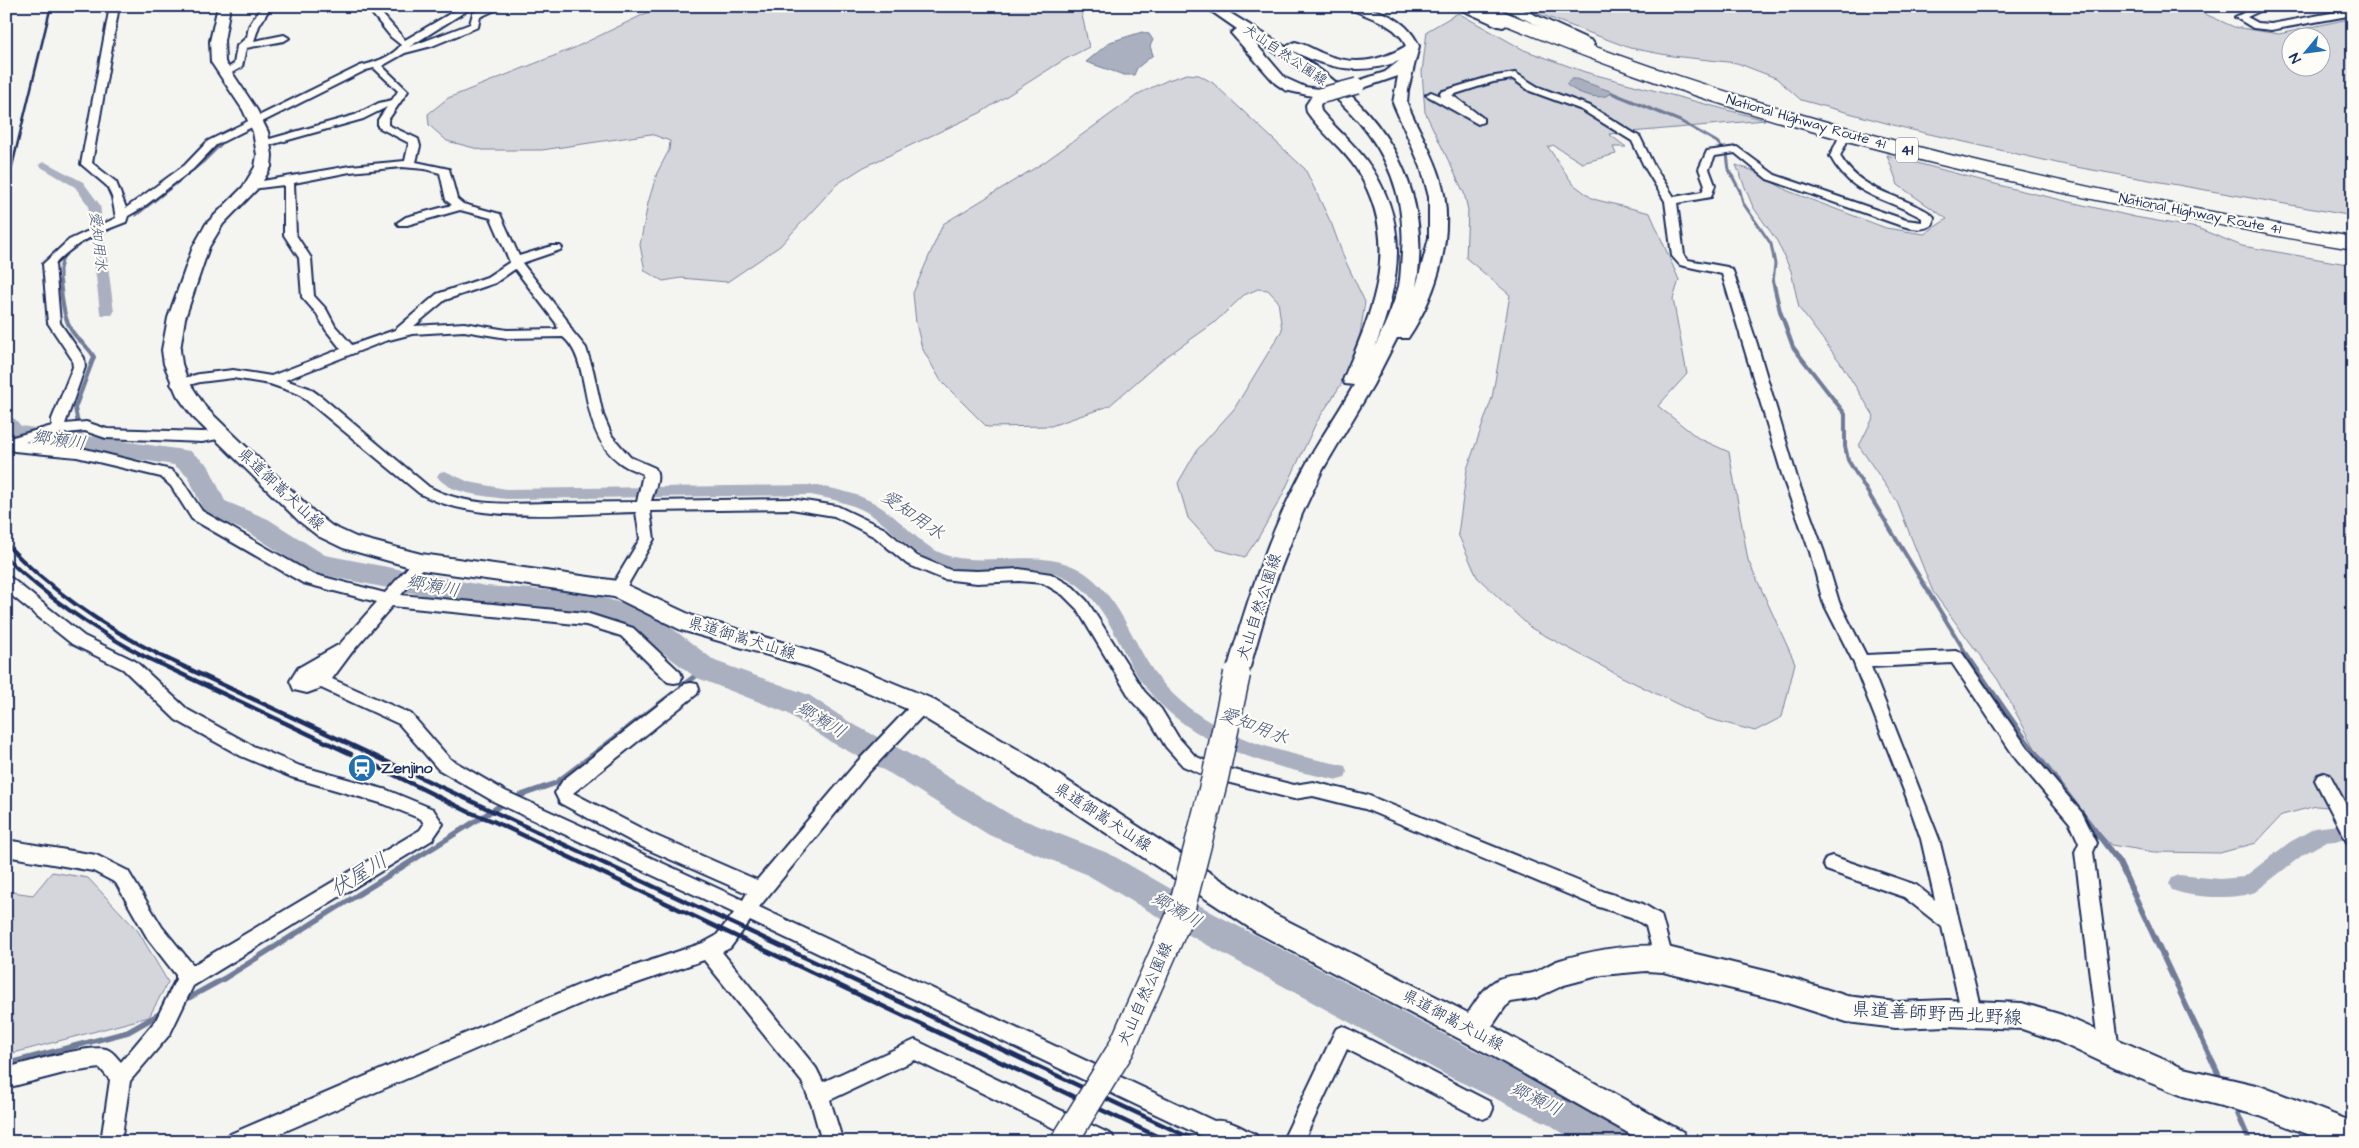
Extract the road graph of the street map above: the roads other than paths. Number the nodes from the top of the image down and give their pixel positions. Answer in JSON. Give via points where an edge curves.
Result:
{"nodes":[{"id":1,"x":115,"y":6,"type":"edge"},
{"id":2,"x":224,"y":6,"type":"edge"},
{"id":3,"x":267,"y":6,"type":"edge"},
{"id":4,"x":370,"y":6,"type":"edge"},
{"id":5,"x":470,"y":6,"type":"edge"},
{"id":6,"x":500,"y":6,"type":"edge"},
{"id":7,"x":1200,"y":6,"type":"edge"},
{"id":8,"x":1210,"y":6,"type":"edge"},
{"id":9,"x":1222,"y":6,"type":"edge"},
{"id":10,"x":1349,"y":6,"type":"edge"},
{"id":11,"x":1459,"y":6,"type":"edge"},
{"id":12,"x":1475,"y":6,"type":"edge"},
{"id":13,"x":1494,"y":6,"type":"edge"},
{"id":14,"x":1504,"y":6,"type":"edge"},
{"id":15,"x":2267,"y":6,"type":"edge"},
{"id":16,"x":2353,"y":12,"type":"edge"},
{"id":17,"x":284,"y":38,"type":"dead end"},
{"id":18,"x":242,"y":46,"type":"junction"},
{"id":19,"x":1583,"y":46,"type":"junction"},
{"id":20,"x":403,"y":47,"type":"junction"},
{"id":21,"x":1410,"y":54,"type":"junction"},
{"id":22,"x":376,"y":65,"type":"junction"},
{"id":23,"x":225,"y":73,"type":"junction"},
{"id":24,"x":1319,"y":95,"type":"junction"},
{"id":25,"x":1431,"y":95,"type":"dead end"},
{"id":26,"x":397,"y":102,"type":"junction"},
{"id":27,"x":256,"y":120,"type":"junction"},
{"id":28,"x":1845,"y":135,"type":"junction"},
{"id":29,"x":263,"y":144,"type":"junction"},
{"id":30,"x":410,"y":163,"type":"junction"},
{"id":31,"x":288,"y":182,"type":"junction"},
{"id":32,"x":251,"y":186,"type":"junction"},
{"id":33,"x":1671,"y":201,"type":"junction"},
{"id":34,"x":459,"y":206,"type":"junction"},
{"id":35,"x":119,"y":218,"type":"junction"},
{"id":36,"x":403,"y":223,"type":"dead end"},
{"id":37,"x":2353,"y":234,"type":"edge"},
{"id":38,"x":2353,"y":243,"type":"edge"},
{"id":39,"x":556,"y":248,"type":"dead end"},
{"id":40,"x":516,"y":262,"type":"junction"},
{"id":41,"x":401,"y":331,"type":"junction"},
{"id":42,"x":566,"y":333,"type":"junction"},
{"id":43,"x":349,"y":350,"type":"junction"},
{"id":44,"x":272,"y":380,"type":"junction"},
{"id":45,"x":178,"y":384,"type":"junction"},
{"id":46,"x":1344,"y":417,"type":"junction"},
{"id":47,"x":62,"y":428,"type":"junction"},
{"id":48,"x":224,"y":434,"type":"junction"},
{"id":49,"x":1331,"y":441,"type":"junction"},
{"id":50,"x":9,"y":442,"type":"edge"},
{"id":51,"x":642,"y":507,"type":"junction"},
{"id":52,"x":417,"y":566,"type":"junction"},
{"id":53,"x":6,"y":582,"type":"edge"},
{"id":54,"x":618,"y":589,"type":"junction"},
{"id":55,"x":387,"y":599,"type":"junction"},
{"id":56,"x":346,"y":648,"type":"junction"},
{"id":57,"x":1861,"y":662,"type":"junction"},
{"id":58,"x":674,"y":677,"type":"dead end"},
{"id":59,"x":321,"y":681,"type":"junction"},
{"id":60,"x":691,"y":689,"type":"dead end"},
{"id":61,"x":922,"y":705,"type":"junction"},
{"id":62,"x":2324,"y":780,"type":"dead end"},
{"id":63,"x":2353,"y":836,"type":"edge"},
{"id":64,"x":6,"y":848,"type":"edge"},
{"id":65,"x":1832,"y":864,"type":"dead end"},
{"id":66,"x":760,"y":890,"type":"junction"},
{"id":67,"x":746,"y":910,"type":"junction"},
{"id":68,"x":1950,"y":922,"type":"junction"},
{"id":69,"x":708,"y":950,"type":"junction"},
{"id":70,"x":1663,"y":959,"type":"junction"},
{"id":71,"x":186,"y":980,"type":"junction"},
{"id":72,"x":1972,"y":1014,"type":"junction"},
{"id":73,"x":1472,"y":1031,"type":"junction"},
{"id":74,"x":2109,"y":1051,"type":"junction"},
{"id":75,"x":121,"y":1077,"type":"junction"},
{"id":76,"x":6,"y":1078,"type":"edge"},
{"id":77,"x":818,"y":1095,"type":"junction"},
{"id":78,"x":1483,"y":1109,"type":"dead end"},
{"id":79,"x":2353,"y":1137,"type":"edge"},
{"id":80,"x":111,"y":1142,"type":"edge"},
{"id":81,"x":234,"y":1142,"type":"edge"},
{"id":82,"x":833,"y":1142,"type":"edge"},
{"id":83,"x":1064,"y":1142,"type":"edge"},
{"id":84,"x":1105,"y":1142,"type":"edge"},
{"id":85,"x":1249,"y":1142,"type":"edge"},
{"id":86,"x":1292,"y":1142,"type":"edge"},
{"id":87,"x":1673,"y":1142,"type":"edge"}],
"edges":[{"from":1,"to":35,"type":"street","via":[[86,164],[106,176],[112,185],[117,195]]},
{"from":2,"to":23,"type":"main road","name":"県道御嵩犬山線","via":[[217,52],[218,65]]},
{"from":3,"to":18,"type":"street","via":[[254,26],[252,38]]},
{"from":4,"to":20,"type":"street"},
{"from":5,"to":20,"type":"street","via":[[439,22]]},
{"from":6,"to":20,"type":"street","via":[[476,15],[475,25],[419,49]]},
{"from":7,"to":24,"type":"main road","via":[[1243,37],[1281,83]]},
{"from":8,"to":46,"type":"main road","name":"犬山自然公園線","via":[[1287,54],[1347,99],[1377,134],[1402,181],[1410,210],[1412,242],[1408,285],[1392,328]]},
{"from":9,"to":21,"type":"main road","via":[[1330,62],[1372,66]]},
{"from":10,"to":21,"type":"main road","via":[[1392,21],[1406,33]]},
{"from":11,"to":19,"type":"main road","via":[[1522,31]]},
{"from":12,"to":19,"type":"highway","name":"National Highway Route 41","number":"41"},
{"from":13,"to":19,"type":"highway","name":"National Highway Route 41","number":"41"},
{"from":14,"to":19,"type":"main road"},
{"from":15,"to":16,"type":"street","via":[[2240,17],[2256,26],[2271,27]]},
{"from":17,"to":18,"type":"street"},
{"from":18,"to":23,"type":"street","via":[[239,65]]},
{"from":19,"to":28,"type":"highway","name":"National Highway Route 41","number":"41","via":[[1727,99]]},
{"from":19,"to":37,"type":"highway","name":"National Highway Route 41","number":"41","via":[[1789,110],[1939,151],[2138,195]]},
{"from":20,"to":22,"type":"street"},
{"from":21,"to":24,"type":"main road","name":"犬山自然公園線","bridge":true,"via":[[1399,70],[1388,76]]},
{"from":21,"to":49,"type":"main road","via":[[1399,92],[1400,103],[1432,178],[1437,203],[1438,239],[1425,286],[1410,318],[1362,407]]},
{"from":22,"to":26,"type":"street","via":[[403,92]]},
{"from":22,"to":27,"type":"street","via":[[363,68]]},
{"from":23,"to":27,"type":"main road","name":"県道御嵩犬山線"},
{"from":24,"to":46,"type":"main road","via":[[1313,105],[1314,112],[1352,152],[1366,172],[1387,220],[1390,242],[1388,281],[1350,386]]},
{"from":25,"to":33,"type":"street","via":[[1478,121],[1444,94],[1492,79],[1514,76],[1534,89],[1586,108],[1636,139]]},
{"from":26,"to":29,"type":"street","via":[[359,117]]},
{"from":26,"to":30,"type":"street","via":[[383,120],[383,127],[414,141]]},
{"from":27,"to":29,"type":"main road","name":"県道御嵩犬山線"},
{"from":27,"to":35,"type":"street","via":[[212,143],[189,167]]},
{"from":28,"to":33,"type":"street","via":[[1835,156],[1839,166],[1866,190],[1919,211],[1928,217],[1927,224],[1903,223],[1790,185],[1771,177],[1737,150],[1711,153],[1704,169],[1710,185],[1707,195]]},
{"from":28,"to":38,"type":"highway","name":"National Highway Route 41","number":"41","via":[[2058,186]]},
{"from":29,"to":32,"type":"main road","name":"県道御嵩犬山線","via":[[263,169]]},
{"from":30,"to":31,"type":"street","via":[[367,167]]},
{"from":30,"to":34,"type":"street","via":[[445,171],[449,194]]},
{"from":31,"to":32,"type":"street"},
{"from":31,"to":43,"type":"street","via":[[290,235],[303,249],[308,266],[308,297]]},
{"from":32,"to":45,"type":"main road","name":"県道御嵩犬山線","via":[[212,227],[200,247],[171,341],[172,366]]},
{"from":33,"to":57,"type":"street","via":[[1678,256],[1684,263],[1727,271],[1831,602]]},
{"from":34,"to":36,"type":"street"},
{"from":34,"to":40,"type":"street","via":[[496,216]]},
{"from":35,"to":47,"type":"street","via":[[78,238],[49,264],[54,323],[78,358],[79,367],[59,419]]},
{"from":39,"to":40,"type":"street"},
{"from":40,"to":41,"type":"street","via":[[491,280],[441,297]]},
{"from":40,"to":42,"type":"street","via":[[562,322]]},
{"from":41,"to":42,"type":"street","via":[[464,327],[506,334]]},
{"from":41,"to":43,"type":"street"},
{"from":42,"to":51,"type":"street","via":[[575,338],[583,357],[596,415],[605,434],[622,458],[650,471]]},
{"from":43,"to":44,"type":"street"},
{"from":44,"to":45,"type":"street","via":[[234,374]]},
{"from":44,"to":51,"type":"street","via":[[304,391],[424,490],[449,502],[492,509]]},
{"from":45,"to":48,"type":"main road","name":"県道御嵩犬山線","via":[[199,412]]},
{"from":46,"to":49,"type":"main road","name":"犬山自然公園線"},
{"from":47,"to":48,"type":"street","via":[[86,426],[106,432],[202,437]]},
{"from":47,"to":50,"type":"street"},
{"from":48,"to":52,"type":"main road","name":"県道御嵩犬山線","via":[[325,531],[350,544]]},
{"from":49,"to":83,"type":"main road","name":"犬山自然公園線","bridge":true,"via":[[1294,509],[1263,583],[1237,674],[1215,778],[1180,915],[1120,1049]]},
{"from":50,"to":55,"type":"street","via":[[14,446],[77,452],[166,473],[175,479],[190,508],[208,522],[308,579]]},
{"from":51,"to":54,"type":"street","via":[[647,540]]},
{"from":51,"to":70,"type":"street","via":[[814,506],[837,511],[862,522],[912,560],[948,574],[1046,578],[1082,604],[1138,696],[1189,761],[1211,771],[1294,792],[1313,789],[1367,802],[1603,900],[1636,910],[1654,921]]},
{"from":52,"to":54,"type":"main road","name":"県道御嵩犬山線"},
{"from":52,"to":55,"type":"street"},
{"from":53,"to":71,"type":"street","via":[[78,640],[129,665],[182,715],[247,751],[297,772],[387,796],[427,814],[434,824],[426,835]]},
{"from":54,"to":61,"type":"main road","name":"県道御嵩犬山線","via":[[689,624],[814,660]]},
{"from":55,"to":56,"type":"street"},
{"from":55,"to":58,"type":"street","via":[[586,619],[627,632]]},
{"from":56,"to":59,"type":"street"},
{"from":56,"to":59,"type":"street","via":[[304,672],[298,681],[307,687]]},
{"from":57,"to":68,"type":"street","via":[[1930,839]]},
{"from":57,"to":74,"type":"street","via":[[1956,657],[2022,754],[2076,818],[2088,843],[2084,852]]},
{"from":59,"to":67,"type":"street","via":[[405,719],[444,764],[499,796]]},
{"from":60,"to":66,"type":"street","via":[[569,784],[564,793],[566,798],[648,841]]},
{"from":61,"to":66,"type":"street","via":[[888,738]]},
{"from":61,"to":73,"type":"main road","name":"県道御嵩犬山線","via":[[1023,765],[1265,923]]},
{"from":62,"to":63,"type":"street"},
{"from":64,"to":71,"type":"street","via":[[96,863],[122,877],[155,933],[186,972]]},
{"from":65,"to":68,"type":"street","via":[[1910,891]]},
{"from":66,"to":67,"type":"street"},
{"from":67,"to":69,"type":"street","via":[[723,942]]},
{"from":67,"to":85,"type":"street","via":[[1213,1131],[1224,1130]]},
{"from":68,"to":72,"type":"street"},
{"from":69,"to":77,"type":"street","via":[[809,1075]]},
{"from":69,"to":81,"type":"street","via":[[588,991]]},
{"from":70,"to":72,"type":"main road","name":"県道善師野西北野線","via":[[1778,987],[1847,1009],[1896,1015]]},
{"from":70,"to":73,"type":"main road","name":"県道善師野西北野線","via":[[1602,962],[1560,973],[1536,985],[1505,990],[1495,998]]},
{"from":71,"to":75,"type":"street","via":[[163,1027]]},
{"from":72,"to":74,"type":"main road","name":"県道善師野西北野線","via":[[2022,1016],[2062,1029]]},
{"from":73,"to":87,"type":"main road","name":"県道御嵩犬山線"},
{"from":74,"to":79,"type":"main road","name":"県道善師野西北野線","via":[[2183,1082],[2260,1101]]},
{"from":75,"to":76,"type":"street","via":[[104,1058],[64,1063]]},
{"from":75,"to":80,"type":"street"},
{"from":77,"to":82,"type":"street"},
{"from":77,"to":84,"type":"street","via":[[915,1050]]},
{"from":78,"to":86,"type":"street","via":[[1343,1036]]}]}
